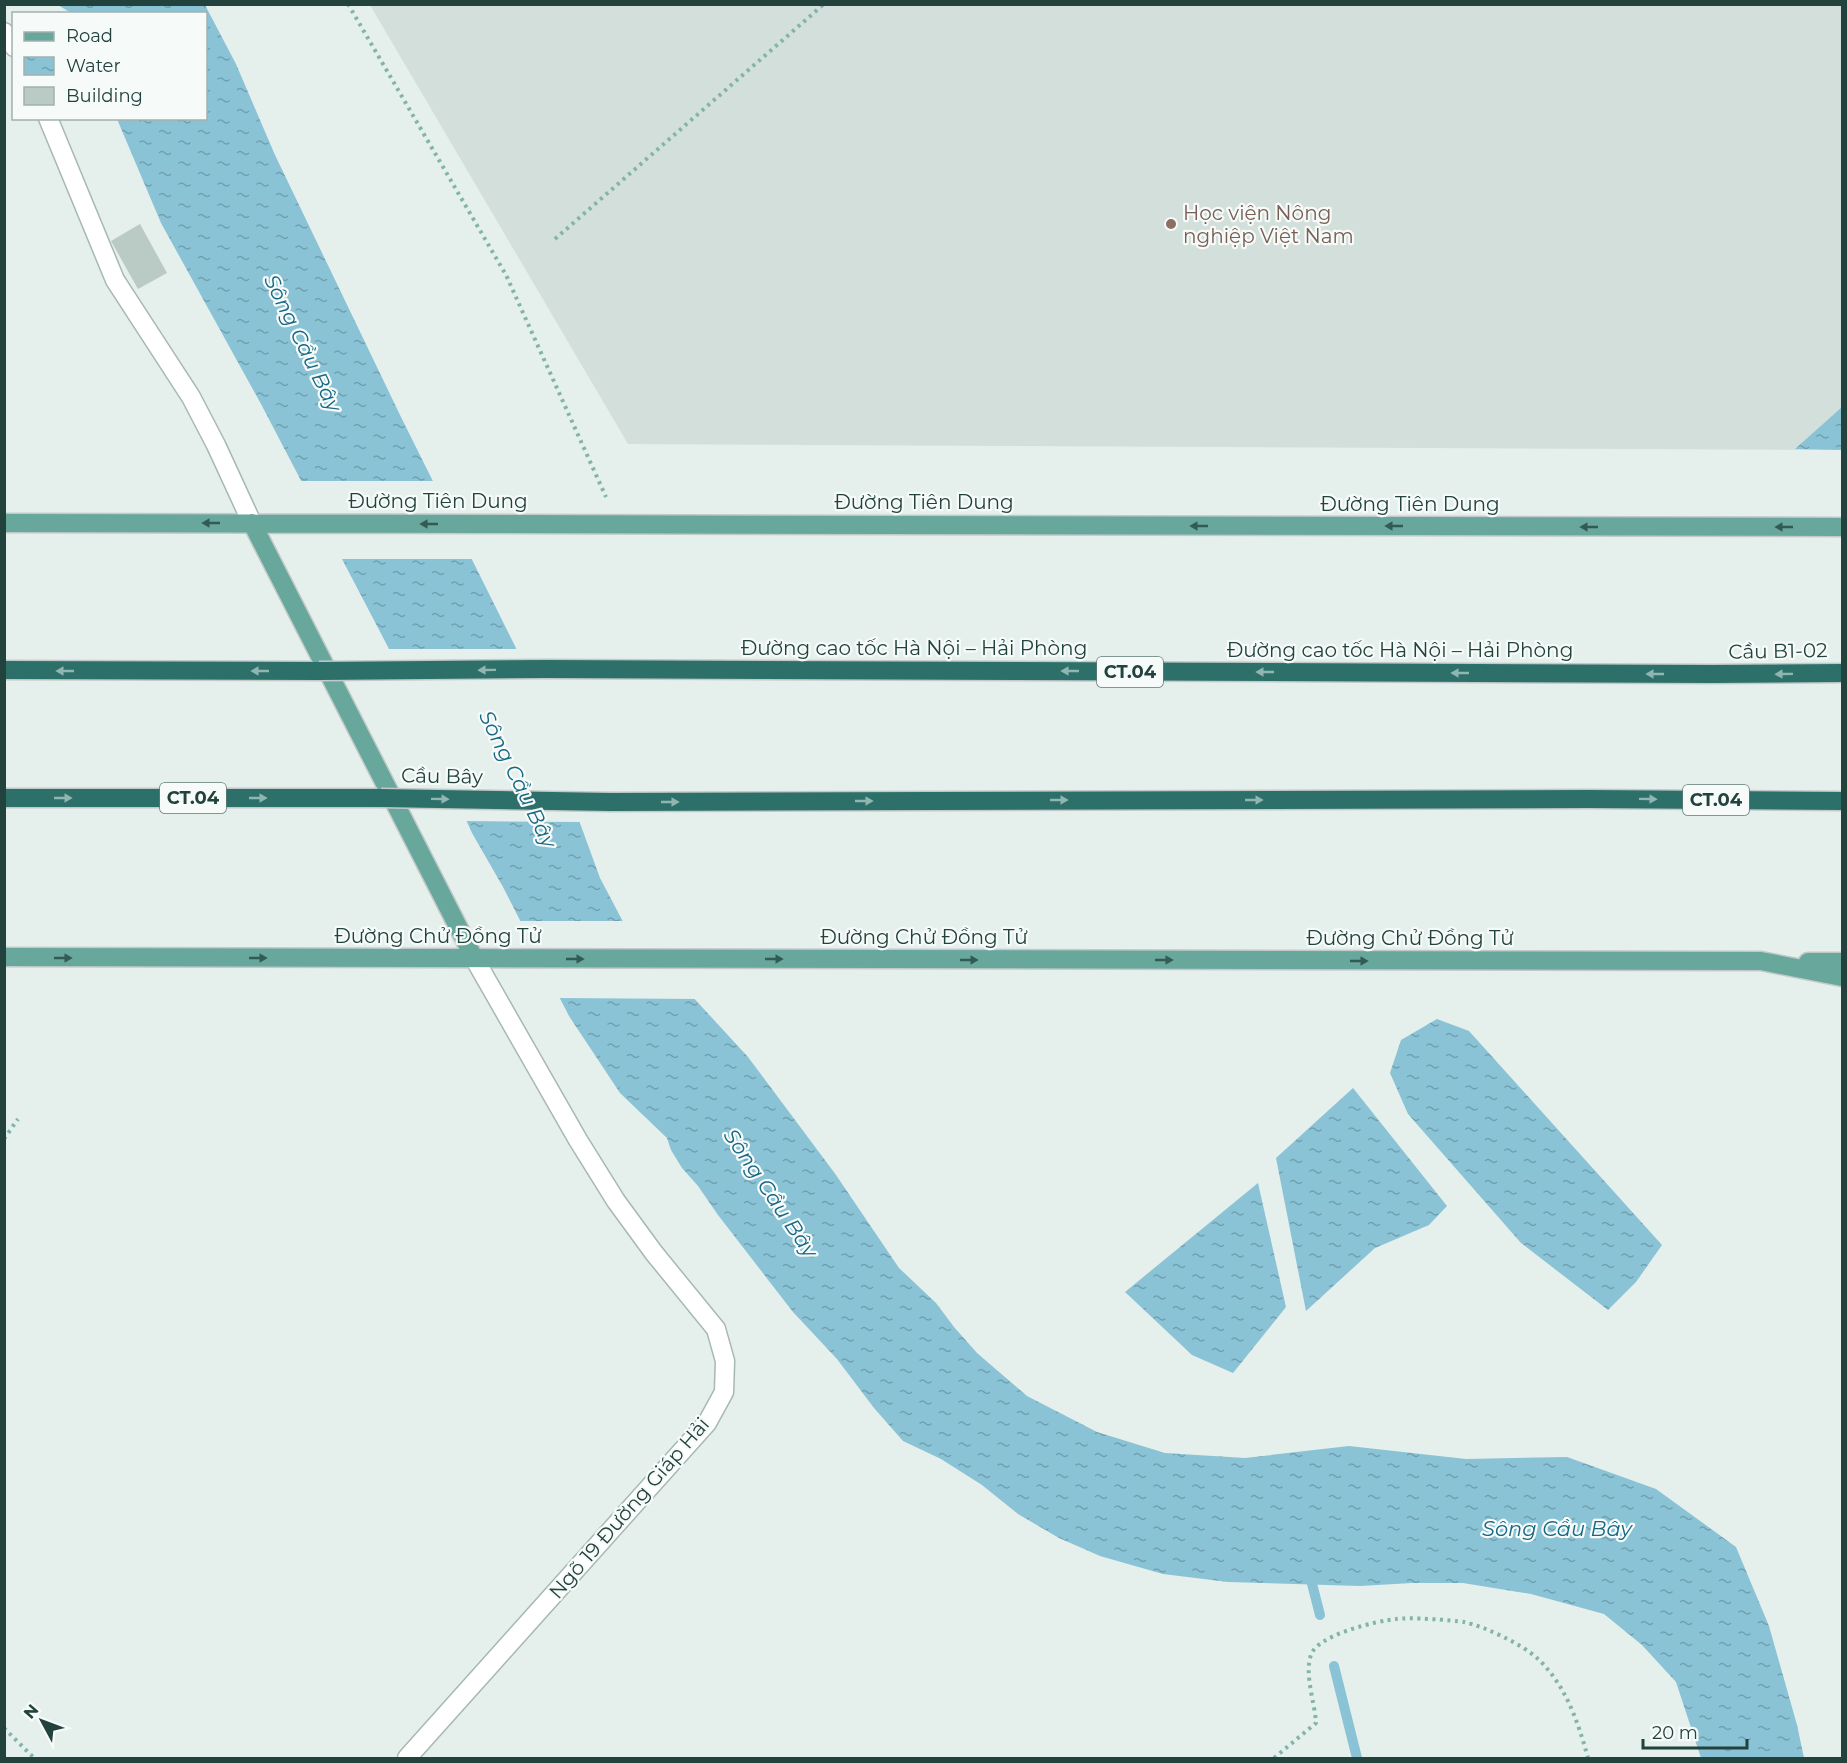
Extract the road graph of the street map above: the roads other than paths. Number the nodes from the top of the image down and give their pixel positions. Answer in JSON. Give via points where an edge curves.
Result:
{"nodes":[{"id":1,"x":49,"y":120,"type":"edge"},
{"id":2,"x":4,"y":523,"type":"edge"},
{"id":3,"x":261,"y":523,"type":"junction"},
{"id":4,"x":1842,"y":527,"type":"edge"},
{"id":5,"x":4,"y":670,"type":"edge"},
{"id":6,"x":1842,"y":673,"type":"edge"},
{"id":7,"x":1713,"y":674,"type":"joint"},
{"id":8,"x":4,"y":798,"type":"edge"},
{"id":9,"x":1842,"y":801,"type":"edge"},
{"id":10,"x":4,"y":957,"type":"edge"},
{"id":11,"x":474,"y":958,"type":"junction"},
{"id":12,"x":1761,"y":962,"type":"junction"},
{"id":13,"x":1842,"y":962,"type":"edge"},
{"id":14,"x":1842,"y":977,"type":"edge"},
{"id":15,"x":407,"y":1758,"type":"edge"}],
"edges":[{"from":1,"to":3,"type":"street","via":[[115,280],[191,397]]},
{"from":3,"to":2,"type":"main road","name":"Đường Tiên Dung","one_way":true},
{"from":4,"to":3,"type":"main road","name":"Đường Tiên Dung","one_way":true},
{"from":3,"to":11,"type":"main road"},
{"from":7,"to":5,"type":"highway","name":"Đường cao tốc Hà Nội – Hải Phòng","number":"CT.04","one_way":true,"bridge":true},
{"from":6,"to":7,"type":"highway","name":"Cầu B1-02","number":"CT.04","one_way":true},
{"from":8,"to":9,"type":"highway","name":"Cầu Bây","number":"CT.04","one_way":true,"bridge":true,"via":[[611,802]]},
{"from":10,"to":11,"type":"main road","name":"Đường Chử Đồng Tử","one_way":true},
{"from":11,"to":12,"type":"main road","name":"Đường Chử Đồng Tử","one_way":true},
{"from":11,"to":15,"type":"street","name":"Ngõ 19 Đường Giáp Hải","via":[[616,1201],[716,1329],[725,1360],[724,1392],[707,1423]]},
{"from":12,"to":13,"type":"main road"},
{"from":12,"to":14,"type":"main road","name":"Đường Chử Đồng Tử"}]}
